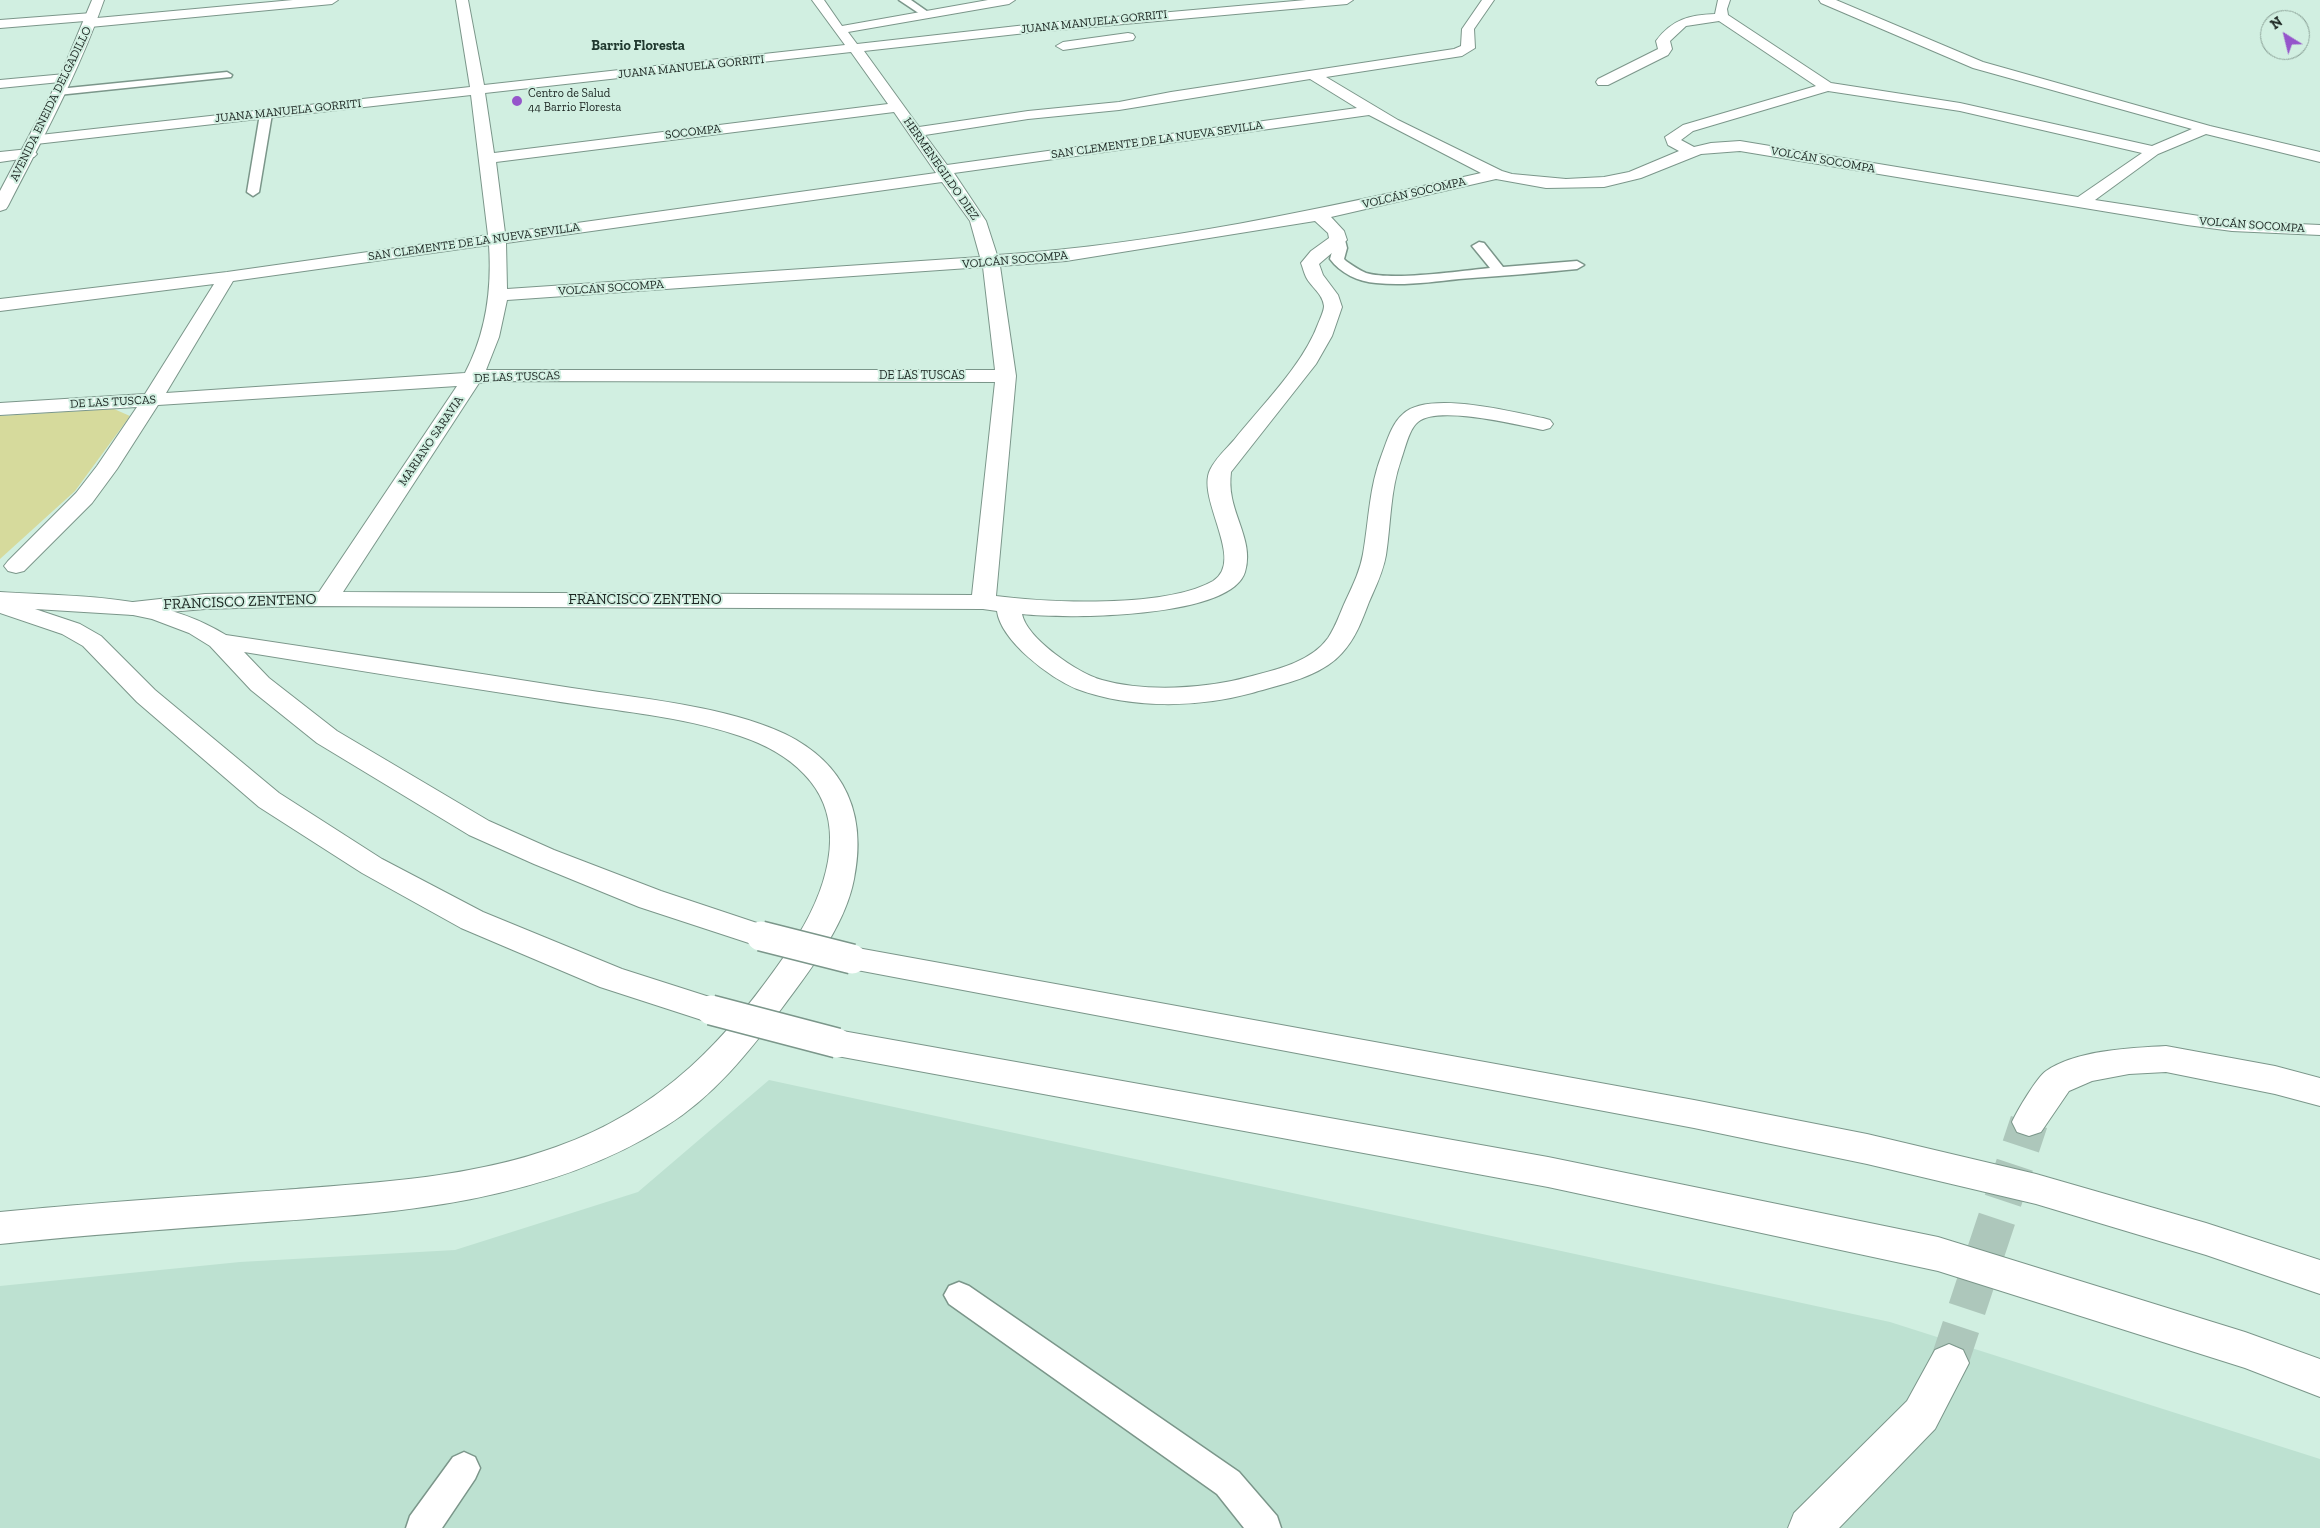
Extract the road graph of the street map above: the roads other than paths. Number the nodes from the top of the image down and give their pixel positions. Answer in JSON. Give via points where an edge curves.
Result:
{"nodes":[{"id":1,"x":98,"y":0,"type":"edge"},
{"id":2,"x":332,"y":0,"type":"edge"},
{"id":3,"x":462,"y":0,"type":"edge"},
{"id":4,"x":818,"y":0,"type":"edge"},
{"id":5,"x":904,"y":0,"type":"edge"},
{"id":6,"x":1009,"y":0,"type":"edge"},
{"id":7,"x":1347,"y":0,"type":"edge"},
{"id":8,"x":1488,"y":0,"type":"edge"},
{"id":9,"x":1724,"y":0,"type":"edge"},
{"id":10,"x":1825,"y":0,"type":"edge"},
{"id":11,"x":1308,"y":4,"type":"junction"},
{"id":12,"x":926,"y":14,"type":"junction"},
{"id":13,"x":1722,"y":17,"type":"junction"},
{"id":14,"x":91,"y":20,"type":"junction"},
{"id":15,"x":0,"y":24,"type":"edge"},
{"id":16,"x":1200,"y":26,"type":"dead end"},
{"id":17,"x":839,"y":30,"type":"junction"},
{"id":18,"x":1141,"y":35,"type":"dead end"},
{"id":19,"x":1063,"y":46,"type":"dead end"},
{"id":20,"x":855,"y":50,"type":"junction"},
{"id":21,"x":227,"y":75,"type":"dead end"},
{"id":22,"x":1313,"y":75,"type":"junction"},
{"id":23,"x":65,"y":78,"type":"junction"},
{"id":24,"x":1603,"y":82,"type":"dead end"},
{"id":25,"x":0,"y":84,"type":"edge"},
{"id":26,"x":1827,"y":87,"type":"junction"},
{"id":27,"x":479,"y":90,"type":"junction"},
{"id":28,"x":58,"y":92,"type":"junction"},
{"id":29,"x":898,"y":107,"type":"junction"},
{"id":30,"x":1371,"y":110,"type":"junction"},
{"id":31,"x":266,"y":114,"type":"junction"},
{"id":32,"x":2205,"y":130,"type":"junction"},
{"id":33,"x":1130,"y":131,"type":"dead end"},
{"id":34,"x":916,"y":132,"type":"junction"},
{"id":35,"x":36,"y":139,"type":"junction"},
{"id":36,"x":1142,"y":142,"type":"junction"},
{"id":37,"x":2153,"y":150,"type":"junction"},
{"id":38,"x":1691,"y":151,"type":"junction"},
{"id":39,"x":29,"y":154,"type":"junction"},
{"id":40,"x":0,"y":157,"type":"edge"},
{"id":41,"x":2320,"y":157,"type":"edge"},
{"id":42,"x":488,"y":158,"type":"junction"},
{"id":43,"x":946,"y":173,"type":"junction"},
{"id":44,"x":1496,"y":174,"type":"junction"},
{"id":45,"x":253,"y":192,"type":"dead end"},
{"id":46,"x":2080,"y":202,"type":"junction"},
{"id":47,"x":0,"y":206,"type":"edge"},
{"id":48,"x":1319,"y":215,"type":"junction"},
{"id":49,"x":2320,"y":230,"type":"edge"},
{"id":50,"x":497,"y":239,"type":"junction"},
{"id":51,"x":1338,"y":240,"type":"junction"},
{"id":52,"x":1480,"y":246,"type":"dead end"},
{"id":53,"x":992,"y":262,"type":"junction"},
{"id":54,"x":1577,"y":265,"type":"dead end"},
{"id":55,"x":1500,"y":272,"type":"junction"},
{"id":56,"x":227,"y":277,"type":"junction"},
{"id":57,"x":498,"y":295,"type":"junction"},
{"id":58,"x":0,"y":305,"type":"edge"},
{"id":59,"x":1006,"y":376,"type":"junction"},
{"id":60,"x":474,"y":377,"type":"junction"},
{"id":61,"x":151,"y":400,"type":"junction"},
{"id":62,"x":0,"y":409,"type":"edge"},
{"id":63,"x":1543,"y":424,"type":"dead end"},
{"id":64,"x":16,"y":566,"type":"dead end"},
{"id":65,"x":0,"y":599,"type":"edge"},
{"id":66,"x":326,"y":599,"type":"junction"},
{"id":67,"x":983,"y":602,"type":"junction"},
{"id":68,"x":1008,"y":605,"type":"junction"},
{"id":69,"x":0,"y":606,"type":"edge"},
{"id":70,"x":133,"y":608,"type":"junction"},
{"id":71,"x":219,"y":641,"type":"junction"},
{"id":72,"x":2320,"y":1092,"type":"edge"},
{"id":73,"x":2029,"y":1122,"type":"tunnel mouth"},
{"id":74,"x":0,"y":1228,"type":"edge"},
{"id":75,"x":2320,"y":1277,"type":"edge"},
{"id":76,"x":959,"y":1294,"type":"dead end"},
{"id":77,"x":1949,"y":1362,"type":"tunnel mouth"},
{"id":78,"x":2320,"y":1378,"type":"edge"},
{"id":79,"x":464,"y":1468,"type":"dead end"},
{"id":80,"x":422,"y":1528,"type":"edge"},
{"id":81,"x":1265,"y":1528,"type":"edge"},
{"id":82,"x":1809,"y":1528,"type":"edge"}],
"edges":[{"from":1,"to":14,"type":"street","name":"AVENIDA ENEIDA DELGADILLO"},
{"from":2,"to":14,"type":"street"},
{"from":3,"to":27,"type":"street","name":"MARIANO SARAVIA"},
{"from":4,"to":17,"type":"street","name":"HERMENEGILDO DIEZ"},
{"from":5,"to":12,"type":"lane"},
{"from":6,"to":12,"type":"street"},
{"from":7,"to":11,"type":"street","name":"JUANA MANUELA GORRITI"},
{"from":8,"to":22,"type":"street","via":[[1468,29],[1468,48],[1465,50]]},
{"from":9,"to":13,"type":"street"},
{"from":10,"to":32,"type":"street","via":[[1978,65]]},
{"from":11,"to":16,"type":"street","via":[[1277,15]]},
{"from":11,"to":20,"type":"street","name":"JUANA MANUELA GORRITI","via":[[1035,28]]},
{"from":12,"to":17,"type":"street"},
{"from":13,"to":24,"type":"street","via":[[1697,19],[1675,26],[1662,41],[1663,52]]},
{"from":13,"to":26,"type":"street"},
{"from":14,"to":15,"type":"street"},
{"from":14,"to":23,"type":"street","name":"AVENIDA ENEIDA DELGADILLO"},
{"from":17,"to":20,"type":"street","name":"HERMENEGILDO DIEZ"},
{"from":18,"to":19,"type":"street"},
{"from":20,"to":27,"type":"street","name":"JUANA MANUELA GORRITI"},
{"from":20,"to":29,"type":"street","name":"HERMENEGILDO DIEZ"},
{"from":21,"to":28,"type":"lane"},
{"from":22,"to":30,"type":"street"},
{"from":22,"to":34,"type":"street","via":[[1116,113],[1028,115]]},
{"from":23,"to":25,"type":"street"},
{"from":23,"to":28,"type":"street","name":"AVENIDA ENEIDA DELGADILLO"},
{"from":26,"to":37,"type":"street","via":[[1960,107]]},
{"from":26,"to":38,"type":"street","via":[[1688,128],[1674,137],[1673,142]]},
{"from":27,"to":31,"type":"street","name":"JUANA MANUELA GORRITI"},
{"from":27,"to":42,"type":"street","name":"MARIANO SARAVIA"},
{"from":28,"to":35,"type":"street","name":"AVENIDA ENEIDA DELGADILLO"},
{"from":29,"to":34,"type":"street","name":"HERMENEGILDO DIEZ"},
{"from":29,"to":42,"type":"street","name":"SOCOMPA"},
{"from":30,"to":36,"type":"street","name":"SAN CLEMENTE DE LA NUEVA SEVILLA"},
{"from":30,"to":44,"type":"street"},
{"from":31,"to":35,"type":"street","name":"JUANA MANUELA GORRITI"},
{"from":31,"to":45,"type":"lane"},
{"from":32,"to":37,"type":"street"},
{"from":32,"to":41,"type":"street"},
{"from":33,"to":36,"type":"street"},
{"from":34,"to":43,"type":"street","name":"HERMENEGILDO DIEZ"},
{"from":35,"to":39,"type":"street","name":"AVENIDA ENEIDA DELGADILLO"},
{"from":36,"to":43,"type":"street","name":"SAN CLEMENTE DE LA NUEVA SEVILLA"},
{"from":37,"to":46,"type":"street"},
{"from":38,"to":44,"type":"street","name":"VOLCÁN SOCOMPA","via":[[1634,176],[1597,183],[1525,180]]},
{"from":38,"to":46,"type":"street","name":"VOLCÁN SOCOMPA","via":[[1717,145],[1740,146]]},
{"from":39,"to":40,"type":"street"},
{"from":39,"to":47,"type":"street","name":"AVENIDA ENEIDA DELGADILLO"},
{"from":42,"to":50,"type":"street","name":"MARIANO SARAVIA"},
{"from":43,"to":50,"type":"street","name":"SAN CLEMENTE DE LA NUEVA SEVILLA"},
{"from":43,"to":53,"type":"street","name":"HERMENEGILDO DIEZ","via":[[978,221]]},
{"from":44,"to":48,"type":"street","name":"VOLCÁN SOCOMPA"},
{"from":46,"to":49,"type":"street","name":"VOLCÁN SOCOMPA","via":[[2219,224]]},
{"from":48,"to":51,"type":"street","via":[[1336,231]]},
{"from":48,"to":53,"type":"street","name":"VOLCÁN SOCOMPA","via":[[1112,250]]},
{"from":50,"to":56,"type":"street","name":"SAN CLEMENTE DE LA NUEVA SEVILLA"},
{"from":50,"to":57,"type":"street","name":"MARIANO SARAVIA"},
{"from":51,"to":55,"type":"lane","via":[[1341,264],[1359,275],[1375,279]]},
{"from":51,"to":68,"type":"street","name":"FRANCISCO ZENTENO","via":[[1310,263],[1333,307],[1323,336],[1309,360],[1220,471],[1217,485],[1236,558],[1233,575],[1226,585],[1204,595],[1156,604],[1048,609]]},
{"from":52,"to":55,"type":"lane"},
{"from":53,"to":57,"type":"street","name":"VOLCÁN SOCOMPA"},
{"from":53,"to":59,"type":"street","name":"HERMENEGILDO DIEZ"},
{"from":54,"to":55,"type":"lane"},
{"from":56,"to":58,"type":"street","name":"SAN CLEMENTE DE LA NUEVA SEVILLA"},
{"from":56,"to":61,"type":"street"},
{"from":57,"to":60,"type":"street","name":"MARIANO SARAVIA","via":[[483,358]]},
{"from":59,"to":60,"type":"street","name":"DE LAS TUSCAS"},
{"from":59,"to":67,"type":"street","name":"HERMENEGILDO DIEZ"},
{"from":60,"to":61,"type":"street","name":"DE LAS TUSCAS","via":[[448,382]]},
{"from":60,"to":66,"type":"street","name":"MARIANO SARAVIA"},
{"from":61,"to":62,"type":"street","name":"DE LAS TUSCAS"},
{"from":61,"to":64,"type":"street","via":[[84,498]]},
{"from":63,"to":68,"type":"street","via":[[1446,408],[1420,411],[1410,418],[1384,476],[1372,567],[1347,626],[1332,649],[1314,662],[1264,680],[1217,693],[1170,695],[1087,684],[1067,674],[1019,634],[1009,616]]},
{"from":65,"to":70,"type":"street"},
{"from":66,"to":67,"type":"street","name":"FRANCISCO ZENTENO"},
{"from":66,"to":70,"type":"street","name":"FRANCISCO ZENTENO","via":[[223,600]]},
{"from":67,"to":68,"type":"street","name":"FRANCISCO ZENTENO"},
{"from":69,"to":78,"type":"street","bridge":true,"via":[[71,629],[92,641],[146,696],[269,800],[372,866],[472,920],[611,978],[712,1010],[837,1043],[1548,1172],[1938,1254],[2245,1350]]},
{"from":70,"to":71,"type":"street","via":[[175,618]]},
{"from":71,"to":74,"type":"street","via":[[657,709],[766,735],[796,751],[820,771],[838,801],[845,835],[842,869],[830,909],[780,987],[738,1043],[699,1083],[654,1116],[601,1145],[550,1165],[478,1185],[402,1196]]},
{"from":71,"to":75,"type":"street","bridge":true,"via":[[260,684],[327,737],[479,828],[650,899],[762,936],[852,959],[1867,1148],[2036,1189],[2206,1239]]},
{"from":72,"to":73,"type":"street","via":[[2166,1059],[2129,1061],[2087,1068],[2057,1081]]},
{"from":76,"to":81,"type":"lane","via":[[1228,1482]]},
{"from":77,"to":82,"type":"street","via":[[1921,1415]]},
{"from":79,"to":80,"type":"lane"}]}
